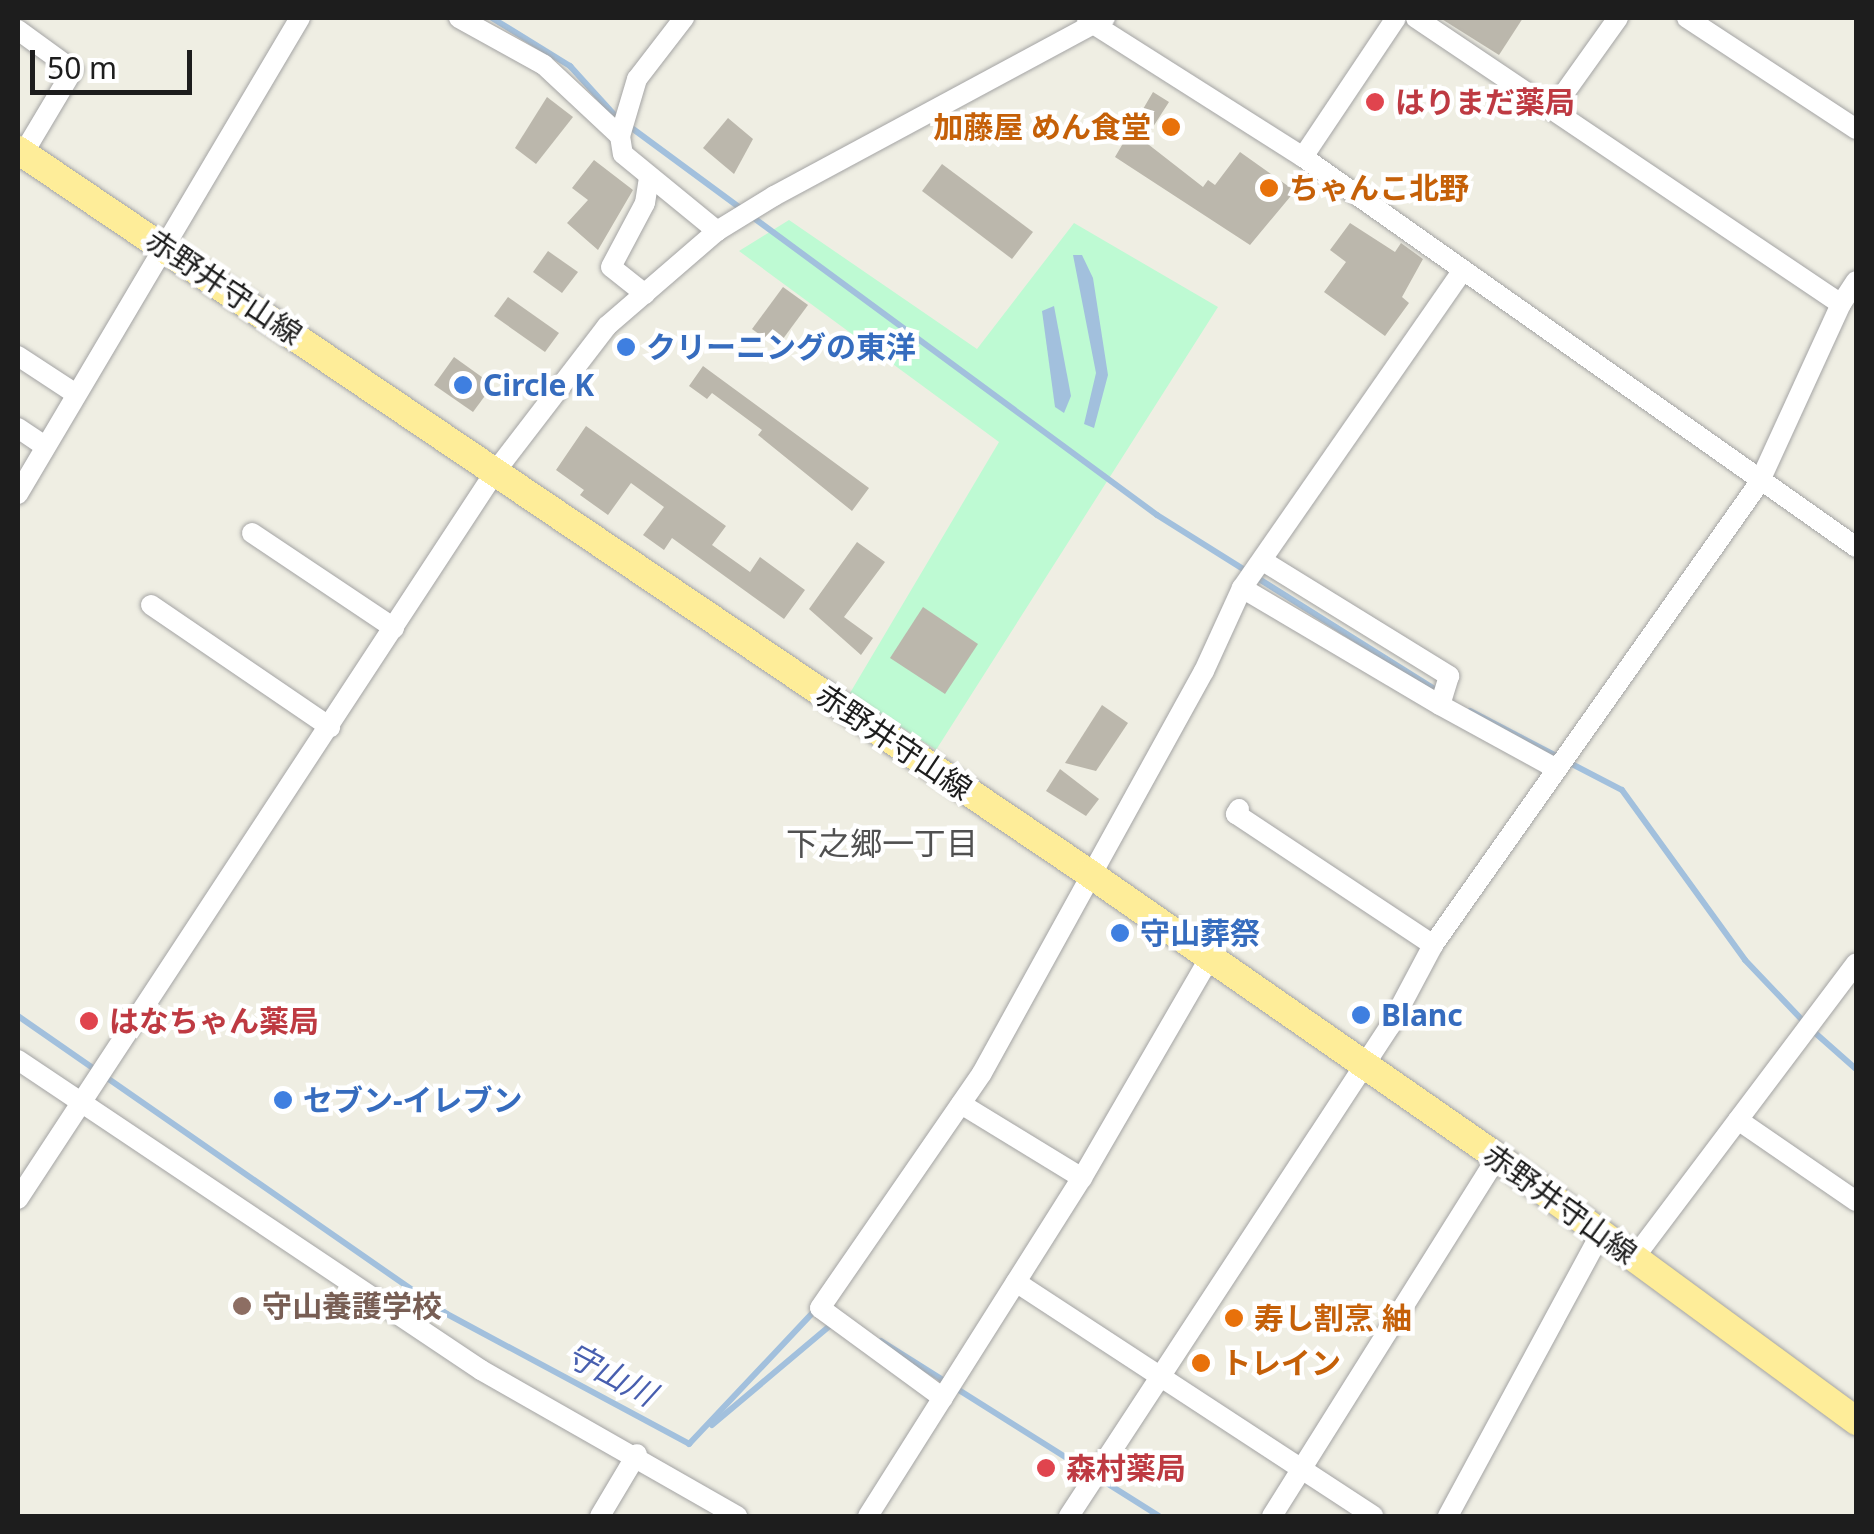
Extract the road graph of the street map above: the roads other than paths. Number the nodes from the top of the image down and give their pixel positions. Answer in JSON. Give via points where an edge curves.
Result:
{"nodes":[{"id":1,"x":300,"y":18,"type":"edge"},
{"id":2,"x":460,"y":18,"type":"edge"},
{"id":3,"x":684,"y":18,"type":"edge"},
{"id":4,"x":1396,"y":18,"type":"edge"},
{"id":5,"x":1416,"y":18,"type":"edge"},
{"id":6,"x":1618,"y":18,"type":"edge"},
{"id":7,"x":1687,"y":18,"type":"edge"},
{"id":8,"x":1093,"y":20,"type":"edge"},
{"id":9,"x":18,"y":30,"type":"edge"},
{"id":10,"x":1553,"y":109,"type":"junction"},
{"id":11,"x":1855,"y":125,"type":"edge"},
{"id":12,"x":622,"y":127,"type":"junction"},
{"id":13,"x":20,"y":152,"type":"edge"},
{"id":14,"x":1303,"y":156,"type":"junction"},
{"id":15,"x":649,"y":179,"type":"junction"},
{"id":16,"x":718,"y":231,"type":"junction"},
{"id":17,"x":163,"y":245,"type":"junction"},
{"id":18,"x":1462,"y":271,"type":"junction"},
{"id":19,"x":1856,"y":281,"type":"edge"},
{"id":20,"x":645,"y":294,"type":"junction"},
{"id":21,"x":1841,"y":304,"type":"junction"},
{"id":22,"x":18,"y":356,"type":"edge"},
{"id":23,"x":76,"y":394,"type":"junction"},
{"id":24,"x":18,"y":428,"type":"edge"},
{"id":25,"x":45,"y":446,"type":"junction"},
{"id":26,"x":496,"y":472,"type":"junction"},
{"id":27,"x":1758,"y":483,"type":"junction"},
{"id":28,"x":19,"y":488,"type":"edge"},
{"id":29,"x":252,"y":533,"type":"dead end"},
{"id":30,"x":1856,"y":547,"type":"edge"},
{"id":31,"x":1263,"y":561,"type":"junction"},
{"id":32,"x":1242,"y":588,"type":"junction"},
{"id":33,"x":151,"y":606,"type":"dead end"},
{"id":34,"x":394,"y":628,"type":"junction"},
{"id":35,"x":1370,"y":628,"type":"junction"},
{"id":36,"x":1357,"y":654,"type":"junction"},
{"id":37,"x":1440,"y":704,"type":"junction"},
{"id":38,"x":330,"y":727,"type":"junction"},
{"id":39,"x":1556,"y":768,"type":"junction"},
{"id":40,"x":1239,"y":809,"type":"dead end"},
{"id":41,"x":1090,"y":874,"type":"junction"},
{"id":42,"x":1433,"y":945,"type":"junction"},
{"id":43,"x":1210,"y":958,"type":"junction"},
{"id":44,"x":1856,"y":963,"type":"edge"},
{"id":45,"x":18,"y":1060,"type":"edge"},
{"id":46,"x":1363,"y":1063,"type":"junction"},
{"id":47,"x":80,"y":1101,"type":"junction"},
{"id":48,"x":961,"y":1104,"type":"junction"},
{"id":49,"x":1738,"y":1120,"type":"junction"},
{"id":50,"x":1497,"y":1157,"type":"junction"},
{"id":51,"x":1082,"y":1178,"type":"junction"},
{"id":52,"x":18,"y":1198,"type":"edge"},
{"id":53,"x":1856,"y":1201,"type":"edge"},
{"id":54,"x":1601,"y":1233,"type":"junction"},
{"id":55,"x":1634,"y":1258,"type":"junction"},
{"id":56,"x":1016,"y":1282,"type":"junction"},
{"id":57,"x":1158,"y":1374,"type":"junction"},
{"id":58,"x":943,"y":1398,"type":"junction"},
{"id":59,"x":1856,"y":1421,"type":"edge"},
{"id":60,"x":638,"y":1454,"type":"junction"},
{"id":61,"x":1300,"y":1470,"type":"junction"},
{"id":62,"x":600,"y":1516,"type":"edge"},
{"id":63,"x":736,"y":1516,"type":"edge"},
{"id":64,"x":868,"y":1516,"type":"edge"},
{"id":65,"x":1069,"y":1516,"type":"edge"},
{"id":66,"x":1272,"y":1516,"type":"edge"},
{"id":67,"x":1373,"y":1516,"type":"edge"},
{"id":68,"x":1448,"y":1516,"type":"edge"}],
"edges":[{"from":1,"to":17,"type":"street"},
{"from":2,"to":12,"type":"street","via":[[544,65]]},
{"from":3,"to":12,"type":"street","via":[[638,79]]},
{"from":4,"to":14,"type":"street"},
{"from":5,"to":10,"type":"street"},
{"from":6,"to":10,"type":"street"},
{"from":7,"to":11,"type":"street"},
{"from":8,"to":14,"type":"street"},
{"from":8,"to":16,"type":"street"},
{"from":9,"to":13,"type":"street","via":[[74,70]]},
{"from":10,"to":21,"type":"street"},
{"from":12,"to":15,"type":"street","via":[[623,154]]},
{"from":13,"to":17,"type":"main road","name":"赤野井守山線"},
{"from":14,"to":18,"type":"street"},
{"from":15,"to":16,"type":"street"},
{"from":15,"to":20,"type":"street","via":[[610,267]]},
{"from":16,"to":20,"type":"street"},
{"from":17,"to":23,"type":"street"},
{"from":17,"to":26,"type":"main road","name":"赤野井守山線"},
{"from":18,"to":27,"type":"street"},
{"from":18,"to":31,"type":"street"},
{"from":19,"to":21,"type":"street"},
{"from":20,"to":26,"type":"street","via":[[580,357]]},
{"from":21,"to":27,"type":"street","via":[[1784,440]]},
{"from":22,"to":23,"type":"street"},
{"from":23,"to":25,"type":"street"},
{"from":24,"to":25,"type":"street"},
{"from":25,"to":28,"type":"street"},
{"from":26,"to":34,"type":"street"},
{"from":26,"to":41,"type":"main road","name":"赤野井守山線"},
{"from":27,"to":30,"type":"street"},
{"from":27,"to":39,"type":"street"},
{"from":29,"to":34,"type":"street"},
{"from":31,"to":32,"type":"street"},
{"from":31,"to":35,"type":"street"},
{"from":32,"to":36,"type":"street"},
{"from":32,"to":41,"type":"street","via":[[1204,671]]},
{"from":33,"to":38,"type":"street"},
{"from":34,"to":38,"type":"street"},
{"from":35,"to":36,"type":"street"},
{"from":35,"to":37,"type":"street","via":[[1450,676]]},
{"from":36,"to":37,"type":"street"},
{"from":37,"to":39,"type":"street"},
{"from":38,"to":47,"type":"street"},
{"from":39,"to":42,"type":"street"},
{"from":40,"to":42,"type":"street","via":[[1236,814]]},
{"from":41,"to":43,"type":"main road","name":"赤野井守山線"},
{"from":41,"to":48,"type":"street"},
{"from":42,"to":46,"type":"street"},
{"from":43,"to":46,"type":"main road","name":"赤野井守山線"},
{"from":43,"to":51,"type":"street"},
{"from":44,"to":49,"type":"street"},
{"from":45,"to":47,"type":"street"},
{"from":46,"to":50,"type":"main road","name":"赤野井守山線"},
{"from":46,"to":57,"type":"street"},
{"from":47,"to":52,"type":"street"},
{"from":47,"to":60,"type":"street","via":[[481,1370]]},
{"from":48,"to":51,"type":"street"},
{"from":48,"to":58,"type":"street","via":[[820,1308]]},
{"from":49,"to":53,"type":"street"},
{"from":49,"to":55,"type":"street"},
{"from":50,"to":54,"type":"main road","name":"赤野井守山線"},
{"from":50,"to":61,"type":"street"},
{"from":51,"to":56,"type":"street"},
{"from":54,"to":55,"type":"main road","name":"赤野井守山線"},
{"from":54,"to":68,"type":"street"},
{"from":55,"to":59,"type":"main road","name":"赤野井守山線"},
{"from":56,"to":57,"type":"street"},
{"from":56,"to":58,"type":"street"},
{"from":57,"to":61,"type":"street"},
{"from":57,"to":65,"type":"street"},
{"from":58,"to":64,"type":"street"},
{"from":60,"to":62,"type":"street"},
{"from":60,"to":63,"type":"street"},
{"from":61,"to":66,"type":"street"},
{"from":61,"to":67,"type":"street"}]}
